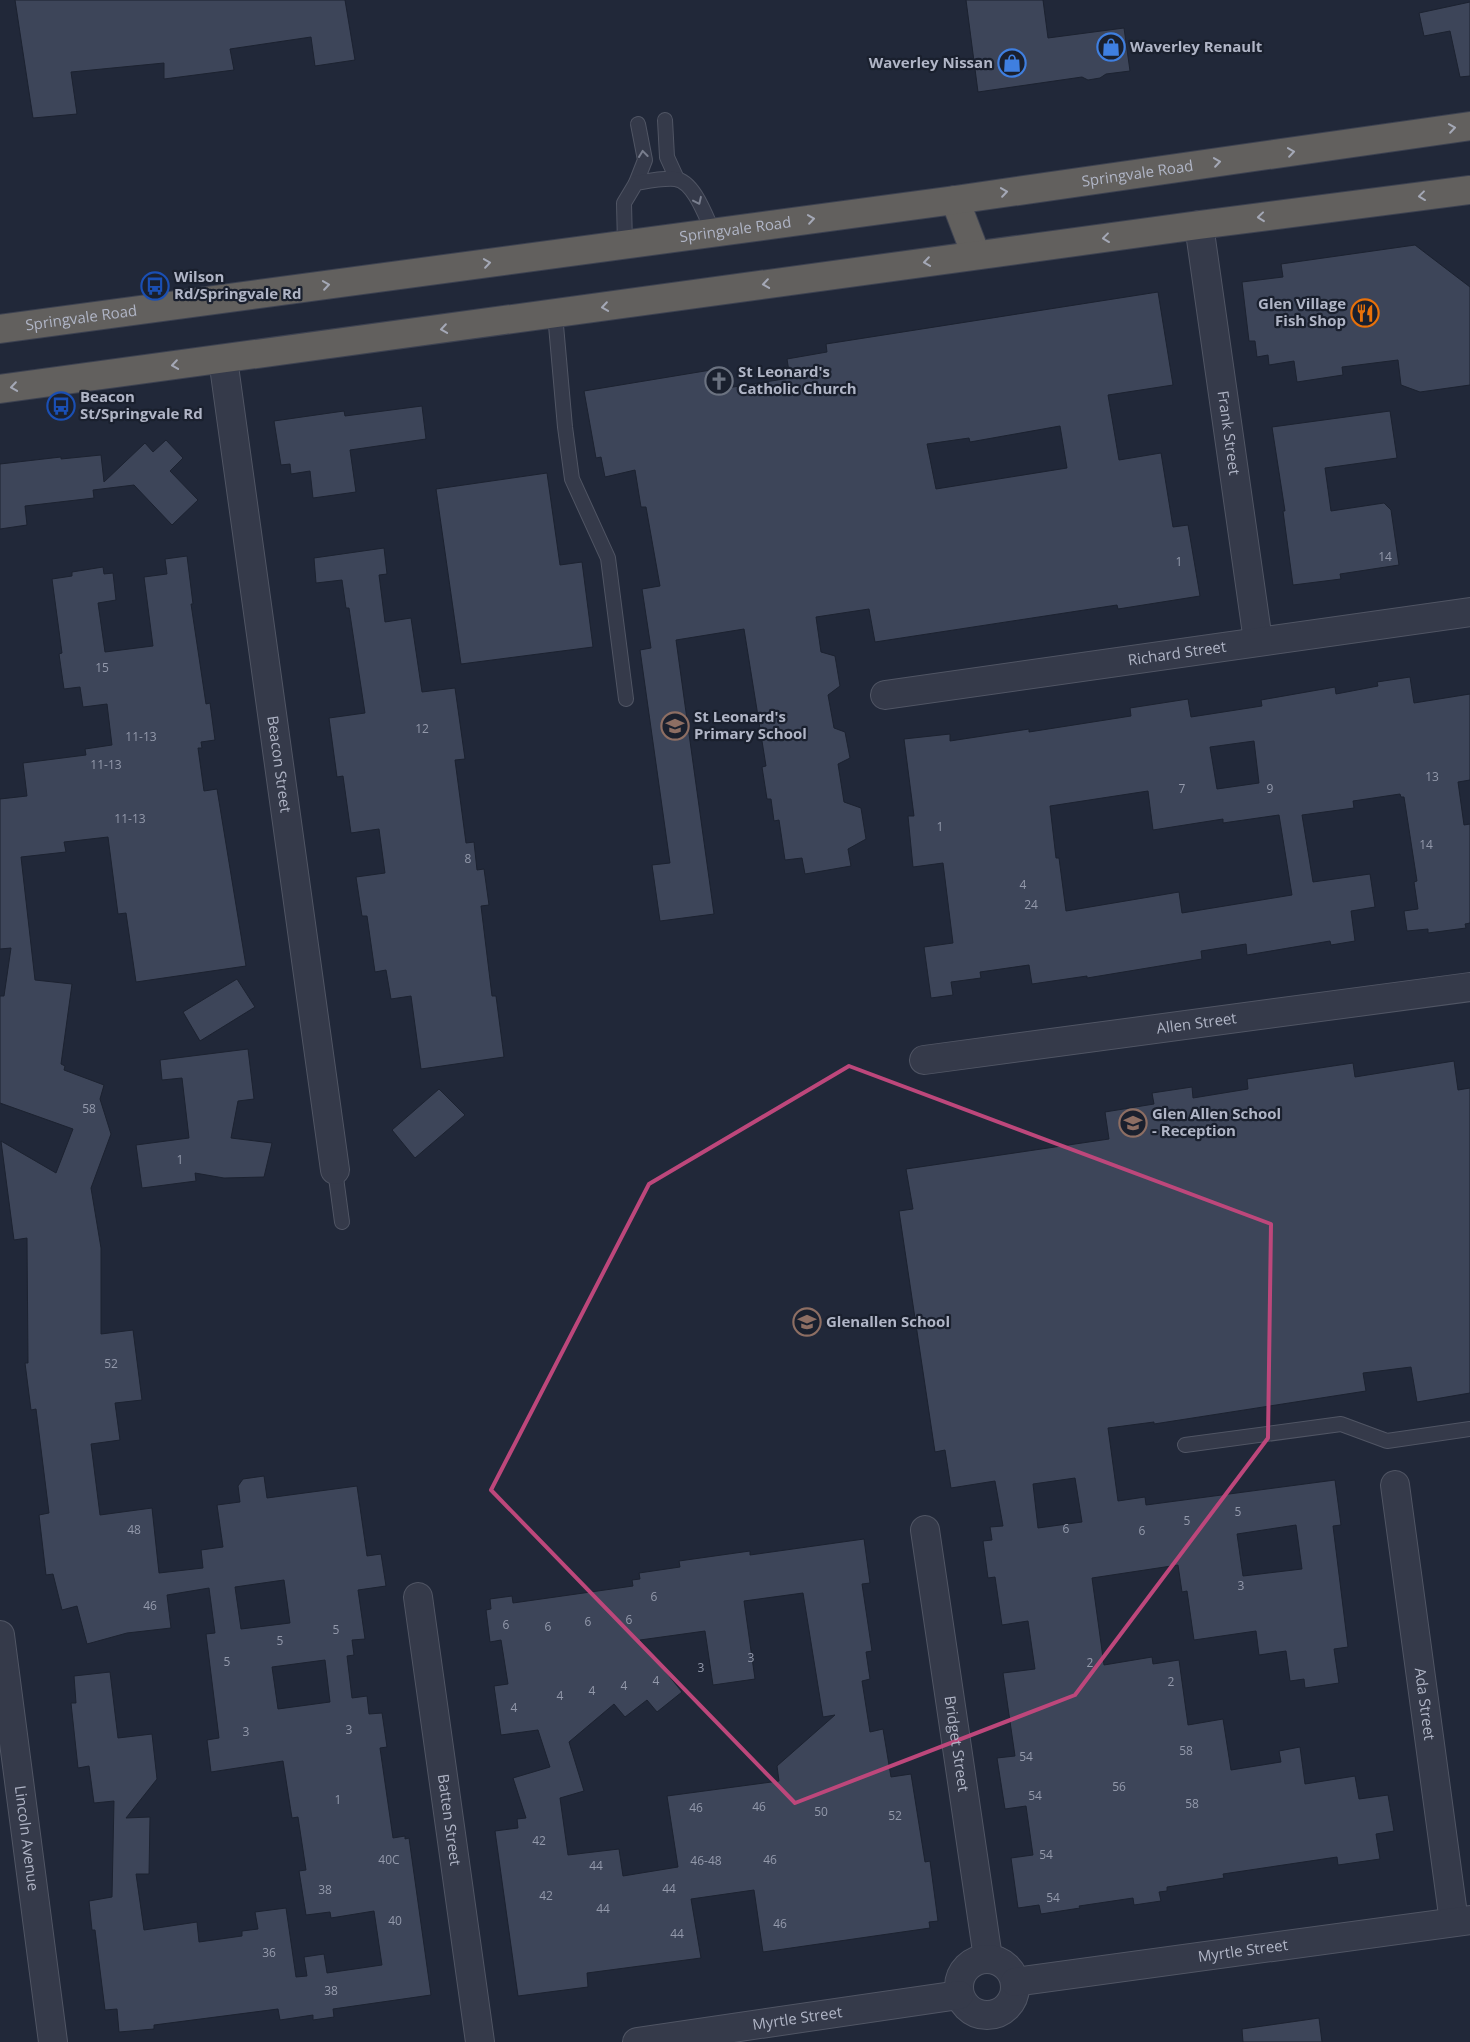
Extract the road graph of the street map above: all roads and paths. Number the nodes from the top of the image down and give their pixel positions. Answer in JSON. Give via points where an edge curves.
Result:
{"nodes":[{"id":1,"x":665,"y":120,"type":"dead end"},
{"id":2,"x":638,"y":124,"type":"dead end"},
{"id":3,"x":1470,"y":126,"type":"edge"},
{"id":4,"x":678,"y":179,"type":"junction"},
{"id":5,"x":636,"y":183,"type":"junction"},
{"id":6,"x":1470,"y":190,"type":"edge"},
{"id":7,"x":955,"y":200,"type":"junction"},
{"id":8,"x":1199,"y":224,"type":"junction"},
{"id":9,"x":713,"y":232,"type":"junction"},
{"id":10,"x":625,"y":244,"type":"junction"},
{"id":11,"x":976,"y":255,"type":"junction"},
{"id":12,"x":555,"y":314,"type":"junction"},
{"id":13,"x":0,"y":329,"type":"edge"},
{"id":14,"x":223,"y":359,"type":"junction"},
{"id":15,"x":0,"y":389,"type":"edge"},
{"id":16,"x":1470,"y":612,"type":"edge"},
{"id":17,"x":1258,"y":641,"type":"junction"},
{"id":18,"x":885,"y":695,"type":"dead end"},
{"id":19,"x":626,"y":699,"type":"dead end"},
{"id":20,"x":1470,"y":987,"type":"edge"},
{"id":21,"x":924,"y":1060,"type":"dead end"},
{"id":22,"x":335,"y":1170,"type":"joint"},
{"id":23,"x":342,"y":1222,"type":"dead end"},
{"id":24,"x":1470,"y":1429,"type":"edge"},
{"id":25,"x":1185,"y":1445,"type":"dead end"},
{"id":26,"x":1395,"y":1485,"type":"dead end"},
{"id":27,"x":925,"y":1530,"type":"dead end"},
{"id":28,"x":418,"y":1597,"type":"dead end"},
{"id":29,"x":0,"y":1635,"type":"edge"},
{"id":30,"x":1462,"y":1921,"type":"edge"},
{"id":31,"x":988,"y":1958,"type":"junction"},
{"id":32,"x":1015,"y":1982,"type":"junction"},
{"id":33,"x":959,"y":1995,"type":"junction"},
{"id":34,"x":53,"y":2042,"type":"edge"},
{"id":35,"x":480,"y":2042,"type":"edge"},
{"id":36,"x":637,"y":2042,"type":"edge"}],
"edges":[{"from":1,"to":4,"type":"lane","via":[[667,157]]},
{"from":5,"to":2,"type":"lane","one_way":true,"via":[[645,160]]},
{"from":7,"to":3,"type":"highway","name":"Springvale Road","one_way":true},
{"from":4,"to":5,"type":"lane"},
{"from":4,"to":9,"type":"lane","one_way":true,"via":[[694,192]]},
{"from":5,"to":10,"type":"lane","via":[[624,203]]},
{"from":6,"to":8,"type":"highway","one_way":true},
{"from":9,"to":7,"type":"highway","name":"Springvale Road","one_way":true},
{"from":7,"to":11,"type":"highway"},
{"from":8,"to":11,"type":"highway","one_way":true},
{"from":8,"to":17,"type":"street","name":"Frank Street"},
{"from":9,"to":10,"type":"highway","name":"Springvale Road"},
{"from":13,"to":10,"type":"highway","name":"Springvale Road","one_way":true},
{"from":11,"to":12,"type":"highway","one_way":true},
{"from":12,"to":14,"type":"highway","one_way":true},
{"from":12,"to":19,"type":"lane","via":[[572,479],[608,558]]},
{"from":14,"to":15,"type":"highway","one_way":true},
{"from":14,"to":22,"type":"street","name":"Beacon Street"},
{"from":16,"to":17,"type":"street","name":"Richard Street"},
{"from":17,"to":18,"type":"street","name":"Richard Street"},
{"from":20,"to":21,"type":"street","name":"Allen Street"},
{"from":22,"to":23,"type":"lane"},
{"from":24,"to":25,"type":"lane","via":[[1387,1441],[1341,1424]]},
{"from":26,"to":30,"type":"street","name":"Ada Street"},
{"from":27,"to":31,"type":"street","name":"Bridget Street"},
{"from":28,"to":35,"type":"street","name":"Batten Street"},
{"from":29,"to":34,"type":"street","name":"Lincoln Avenue"},
{"from":30,"to":32,"type":"street","name":"Myrtle Street"},
{"from":31,"to":32,"type":"street","via":[[1006,1966]]},
{"from":31,"to":33,"type":"street","via":[[966,1967],[960,1976]]},
{"from":32,"to":33,"type":"street","via":[[1012,2001],[1002,2012],[993,2015],[974,2013]]},
{"from":33,"to":36,"type":"street","name":"Myrtle Street"}]}
